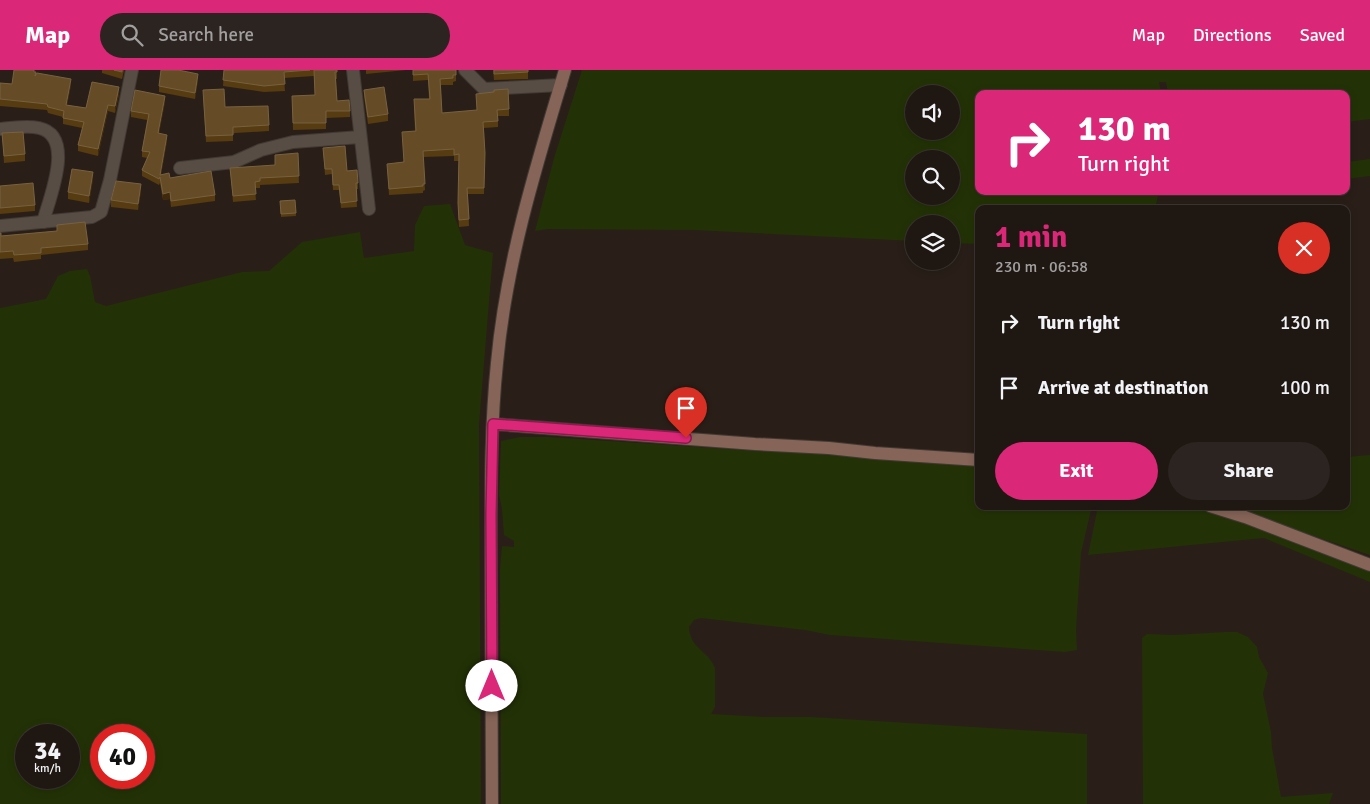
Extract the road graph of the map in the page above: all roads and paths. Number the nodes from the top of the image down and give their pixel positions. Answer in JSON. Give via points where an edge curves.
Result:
{"nodes":[{"id":1,"x":132,"y":70,"type":"edge"},
{"id":2,"x":353,"y":70,"type":"edge"},
{"id":3,"x":465,"y":70,"type":"edge"},
{"id":4,"x":565,"y":70,"type":"edge"},
{"id":5,"x":561,"y":85,"type":"junction"},
{"id":6,"x":0,"y":129,"type":"edge"},
{"id":7,"x":360,"y":137,"type":"junction"},
{"id":8,"x":180,"y":168,"type":"dead end"},
{"id":9,"x":368,"y":209,"type":"dead end"},
{"id":10,"x":43,"y":222,"type":"junction"},
{"id":11,"x":0,"y":226,"type":"edge"},
{"id":12,"x":493,"y":424,"type":"junction"},
{"id":13,"x":975,"y":460,"type":"edge"},
{"id":14,"x":1222,"y":510,"type":"edge"},
{"id":15,"x":1370,"y":565,"type":"edge"},
{"id":16,"x":492,"y":804,"type":"edge"}],
"edges":[{"from":1,"to":10,"type":"street","via":[[101,212],[92,217]]},
{"from":2,"to":7,"type":"street"},
{"from":3,"to":5,"type":"street","via":[[484,89]]},
{"from":4,"to":5,"type":"street"},
{"from":5,"to":12,"type":"street","via":[[515,251],[497,363]]},
{"from":6,"to":10,"type":"street","via":[[29,126],[40,128],[54,137],[59,160]]},
{"from":7,"to":8,"type":"street","via":[[293,142],[260,150],[234,162]]},
{"from":7,"to":9,"type":"street"},
{"from":10,"to":11,"type":"street"},
{"from":12,"to":13,"type":"street"},
{"from":12,"to":16,"type":"street"},
{"from":14,"to":15,"type":"street"}]}
